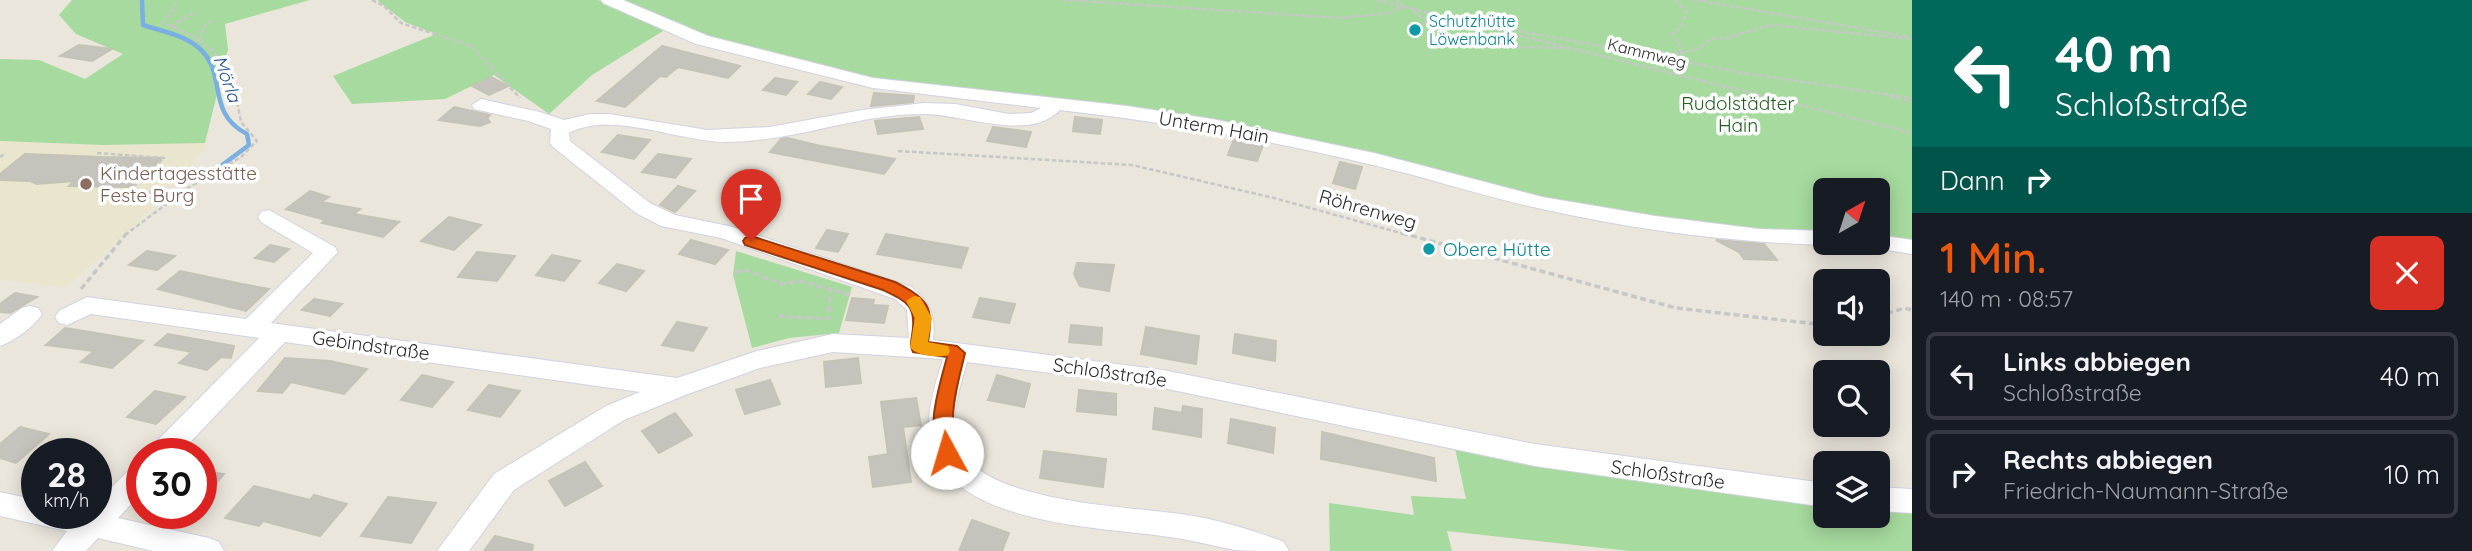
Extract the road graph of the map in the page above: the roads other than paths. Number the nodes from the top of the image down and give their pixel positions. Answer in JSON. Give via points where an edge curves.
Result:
{"nodes":[{"id":1,"x":609,"y":0,"type":"edge"},
{"id":2,"x":1055,"y":104,"type":"junction"},
{"id":3,"x":481,"y":106,"type":"dead end"},
{"id":4,"x":564,"y":127,"type":"junction"},
{"id":5,"x":269,"y":217,"type":"dead end"},
{"id":6,"x":1813,"y":238,"type":"edge"},
{"id":7,"x":1890,"y":244,"type":"edge"},
{"id":8,"x":1912,"y":247,"type":"edge"},
{"id":9,"x":30,"y":314,"type":"dead end"},
{"id":10,"x":67,"y":317,"type":"dead end"},
{"id":11,"x":252,"y":328,"type":"junction"},
{"id":12,"x":280,"y":332,"type":"junction"},
{"id":13,"x":0,"y":337,"type":"edge"},
{"id":14,"x":919,"y":347,"type":"junction"},
{"id":15,"x":957,"y":353,"type":"junction"},
{"id":16,"x":606,"y":379,"type":"junction"},
{"id":17,"x":679,"y":387,"type":"junction"},
{"id":18,"x":615,"y":413,"type":"junction"},
{"id":19,"x":178,"y":438,"type":"edge"},
{"id":20,"x":126,"y":491,"type":"edge"},
{"id":21,"x":1813,"y":493,"type":"edge"},
{"id":22,"x":1890,"y":500,"type":"edge"},
{"id":23,"x":1912,"y":501,"type":"edge"},
{"id":24,"x":0,"y":504,"type":"edge"},
{"id":25,"x":112,"y":506,"type":"edge"},
{"id":26,"x":21,"y":508,"type":"edge"},
{"id":27,"x":112,"y":528,"type":"edge"},
{"id":28,"x":89,"y":529,"type":"edge"},
{"id":29,"x":67,"y":551,"type":"edge"},
{"id":30,"x":209,"y":551,"type":"edge"},
{"id":31,"x":452,"y":551,"type":"edge"},
{"id":32,"x":1274,"y":551,"type":"edge"}],
"edges":[{"from":1,"to":2,"type":"street","name":"Unterm Hain","via":[[702,40],[847,77]]},
{"from":2,"to":4,"type":"street","via":[[1049,113],[1031,120],[953,110],[889,109],[740,137],[598,119]]},
{"from":2,"to":6,"type":"street","name":"Unterm Hain","via":[[1212,125],[1374,159],[1542,203],[1655,223]]},
{"from":3,"to":4,"type":"street"},
{"from":4,"to":14,"type":"street","via":[[557,135],[560,143],[657,216],[725,232],[909,296],[923,318]]},
{"from":5,"to":11,"type":"street","via":[[336,248]]},
{"from":7,"to":8,"type":"street"},
{"from":9,"to":13,"type":"street"},
{"from":10,"to":11,"type":"street","name":"Gebindstraße","via":[[87,304]]},
{"from":11,"to":12,"type":"street","name":"Gebindstraße"},
{"from":12,"to":16,"type":"street","name":"Gebindstraße"},
{"from":12,"to":19,"type":"street"},
{"from":14,"to":15,"type":"street","name":"Schloßstraße"},
{"from":14,"to":17,"type":"street","name":"Schloßstraße","via":[[833,343],[757,360]]},
{"from":15,"to":21,"type":"street","name":"Schloßstraße","via":[[1163,379],[1535,455]]},
{"from":15,"to":32,"type":"street","via":[[943,431],[947,453],[975,484],[999,496],[1042,506],[1188,527]]},
{"from":16,"to":17,"type":"street","name":"Gebindstraße"},
{"from":16,"to":18,"type":"street"},
{"from":17,"to":18,"type":"street","name":"Schloßstraße"},
{"from":18,"to":31,"type":"street","name":"Schloßstraße","via":[[504,482]]},
{"from":20,"to":25,"type":"street"},
{"from":22,"to":23,"type":"street"},
{"from":24,"to":26,"type":"street"},
{"from":27,"to":30,"type":"street"},
{"from":28,"to":29,"type":"street"}]}
